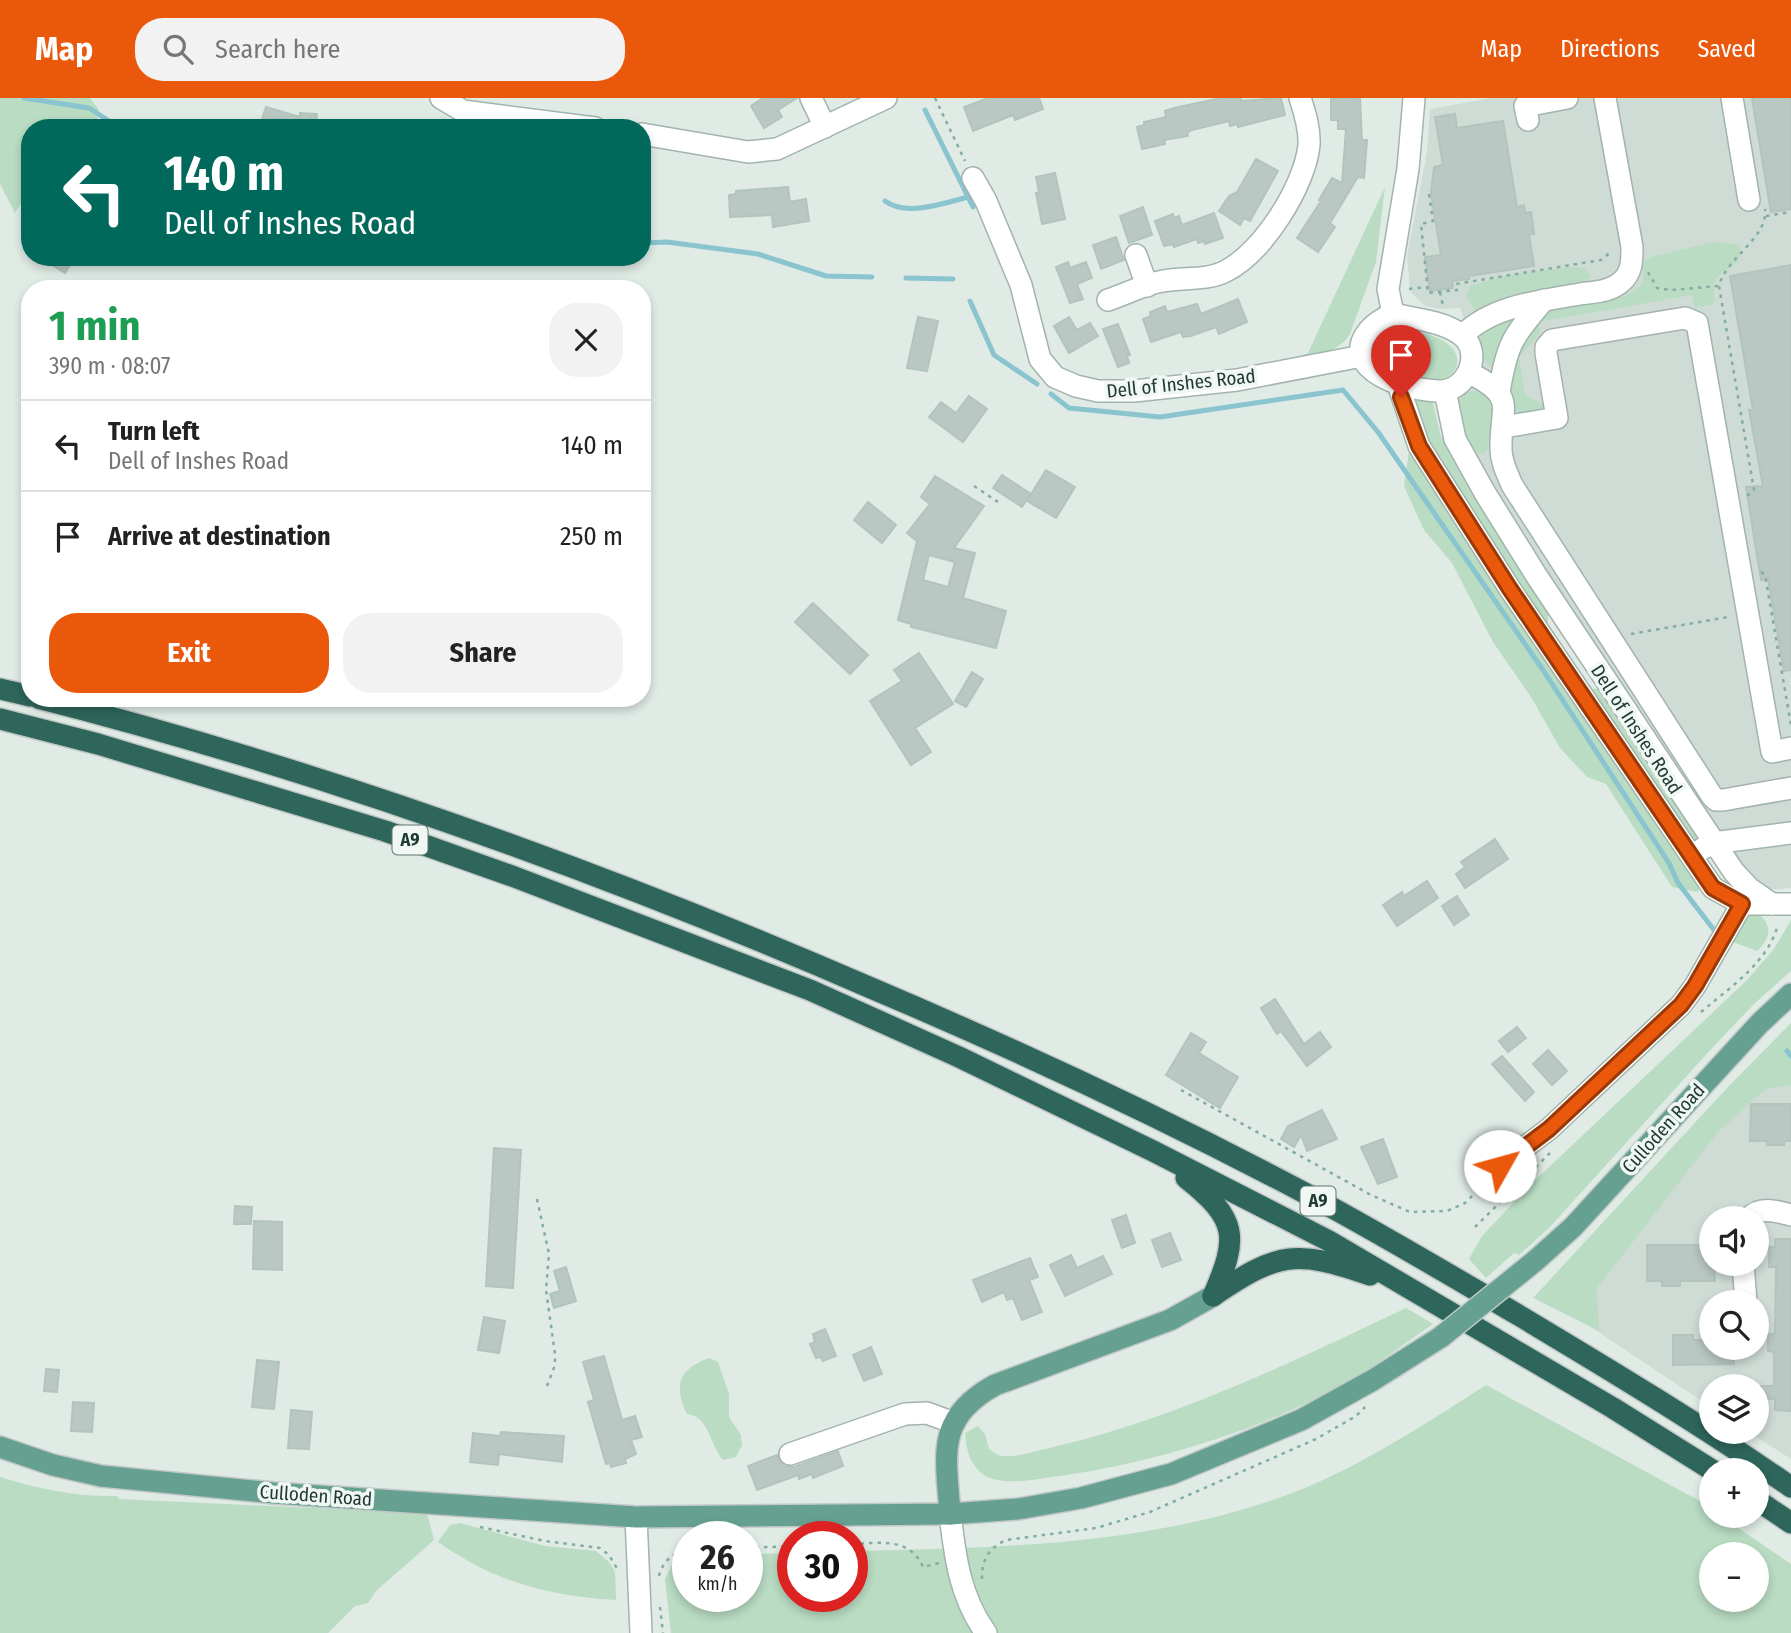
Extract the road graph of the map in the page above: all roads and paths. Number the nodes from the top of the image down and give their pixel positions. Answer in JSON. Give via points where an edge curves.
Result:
{"nodes":[{"id":1,"x":441,"y":98,"type":"edge"},
{"id":2,"x":811,"y":98,"type":"edge"},
{"id":3,"x":886,"y":98,"type":"edge"},
{"id":4,"x":935,"y":98,"type":"edge"},
{"id":5,"x":1300,"y":98,"type":"edge"},
{"id":6,"x":1414,"y":98,"type":"edge"},
{"id":7,"x":1567,"y":98,"type":"edge"},
{"id":8,"x":1605,"y":98,"type":"edge"},
{"id":9,"x":1732,"y":98,"type":"edge"},
{"id":10,"x":1525,"y":108,"type":"edge"},
{"id":11,"x":525,"y":119,"type":"edge"},
{"id":12,"x":825,"y":127,"type":"junction"},
{"id":13,"x":651,"y":135,"type":"edge"},
{"id":14,"x":973,"y":178,"type":"joint"},
{"id":15,"x":1429,"y":194,"type":"dead end"},
{"id":16,"x":1749,"y":200,"type":"dead end"},
{"id":17,"x":1791,"y":212,"type":"edge"},
{"id":18,"x":1766,"y":216,"type":"dead end"},
{"id":19,"x":1632,"y":247,"type":"junction"},
{"id":20,"x":1136,"y":255,"type":"dead end"},
{"id":21,"x":1648,"y":272,"type":"dead end"},
{"id":22,"x":1147,"y":286,"type":"junction"},
{"id":23,"x":1427,"y":286,"type":"junction"},
{"id":24,"x":1409,"y":289,"type":"dead end"},
{"id":25,"x":1440,"y":292,"type":"junction"},
{"id":26,"x":1108,"y":300,"type":"dead end"},
{"id":27,"x":1544,"y":300,"type":"junction"},
{"id":28,"x":1443,"y":309,"type":"dead end"},
{"id":29,"x":1394,"y":314,"type":"junction"},
{"id":30,"x":1463,"y":335,"type":"junction"},
{"id":31,"x":1362,"y":356,"type":"junction"},
{"id":32,"x":1470,"y":373,"type":"junction"},
{"id":33,"x":1396,"y":382,"type":"junction"},
{"id":34,"x":1445,"y":391,"type":"junction"},
{"id":35,"x":1499,"y":392,"type":"junction"},
{"id":36,"x":1504,"y":426,"type":"junction"},
{"id":37,"x":974,"y":486,"type":"dead end"},
{"id":38,"x":1745,"y":498,"type":"dead end"},
{"id":39,"x":998,"y":502,"type":"dead end"},
{"id":40,"x":1757,"y":570,"type":"dead end"},
{"id":41,"x":1746,"y":608,"type":"junction"},
{"id":42,"x":1631,"y":634,"type":"dead end"},
{"id":43,"x":0,"y":689,"type":"edge"},
{"id":44,"x":21,"y":694,"type":"edge"},
{"id":45,"x":71,"y":707,"type":"edge"},
{"id":46,"x":0,"y":719,"type":"edge"},
{"id":47,"x":1791,"y":725,"type":"edge"},
{"id":48,"x":1791,"y":748,"type":"edge"},
{"id":49,"x":1791,"y":788,"type":"edge"},
{"id":50,"x":1791,"y":833,"type":"edge"},
{"id":51,"x":1713,"y":843,"type":"junction"},
{"id":52,"x":1691,"y":855,"type":"junction"},
{"id":53,"x":1742,"y":904,"type":"junction"},
{"id":54,"x":1781,"y":904,"type":"edge"},
{"id":55,"x":1791,"y":995,"type":"edge"},
{"id":56,"x":1181,"y":1090,"type":"dead end"},
{"id":57,"x":1153,"y":1151,"type":"junction"},
{"id":58,"x":1500,"y":1166,"type":"joint"},
{"id":59,"x":537,"y":1199,"type":"dead end"},
{"id":60,"x":1769,"y":1210,"type":"edge"},
{"id":61,"x":1791,"y":1215,"type":"edge"},
{"id":62,"x":1421,"y":1294,"type":"junction"},
{"id":63,"x":1213,"y":1296,"type":"junction"},
{"id":64,"x":547,"y":1386,"type":"dead end"},
{"id":65,"x":954,"y":1423,"type":"junction"},
{"id":66,"x":0,"y":1447,"type":"edge"},
{"id":67,"x":790,"y":1454,"type":"dead end"},
{"id":68,"x":1699,"y":1462,"type":"edge"},
{"id":69,"x":1791,"y":1487,"type":"edge"},
{"id":70,"x":1769,"y":1508,"type":"edge"},
{"id":71,"x":950,"y":1514,"type":"junction"},
{"id":72,"x":636,"y":1517,"type":"junction"},
{"id":73,"x":1791,"y":1523,"type":"edge"},
{"id":74,"x":868,"y":1544,"type":"edge"},
{"id":75,"x":672,"y":1556,"type":"edge"},
{"id":76,"x":923,"y":1567,"type":"dead end"},
{"id":77,"x":658,"y":1581,"type":"dead end"},
{"id":78,"x":660,"y":1607,"type":"dead end"},
{"id":79,"x":641,"y":1633,"type":"edge"},
{"id":80,"x":663,"y":1633,"type":"edge"},
{"id":81,"x":986,"y":1633,"type":"edge"}],
"edges":[{"from":1,"to":11,"type":"street","via":[[463,111]]},
{"from":2,"to":12,"type":"street"},
{"from":3,"to":12,"type":"street"},
{"from":4,"to":14,"type":"path"},
{"from":5,"to":22,"type":"street","via":[[1309,143],[1304,171],[1258,246],[1224,272]]},
{"from":6,"to":29,"type":"street","via":[[1408,169],[1388,289]]},
{"from":7,"to":10,"type":"street"},
{"from":8,"to":19,"type":"street"},
{"from":9,"to":16,"type":"street"},
{"from":12,"to":13,"type":"street","via":[[777,149],[748,152]]},
{"from":14,"to":31,"type":"street","name":"Dell of Inshes Road","via":[[1021,285],[1040,359],[1055,377],[1097,391],[1134,391],[1237,380]]},
{"from":15,"to":23,"type":"path","via":[[1433,221],[1421,224]]},
{"from":17,"to":18,"type":"path"},
{"from":19,"to":25,"type":"path","via":[[1601,260],[1456,284],[1457,290]]},
{"from":19,"to":27,"type":"street","via":[[1631,269],[1611,289]]},
{"from":20,"to":22,"type":"street"},
{"from":21,"to":38,"type":"path","via":[[1657,288],[1719,286],[1754,490]]},
{"from":22,"to":26,"type":"street"},
{"from":23,"to":24,"type":"path"},
{"from":23,"to":25,"type":"path","via":[[1429,293]]},
{"from":25,"to":28,"type":"path"},
{"from":27,"to":30,"type":"street","via":[[1488,316]]},
{"from":27,"to":35,"type":"street","via":[[1512,338]]},
{"from":29,"to":30,"type":"street","via":[[1447,326]]},
{"from":29,"to":31,"type":"street","via":[[1367,330]]},
{"from":30,"to":32,"type":"street","via":[[1471,353]]},
{"from":31,"to":33,"type":"street","via":[[1368,366]]},
{"from":32,"to":34,"type":"street"},
{"from":32,"to":35,"type":"street"},
{"from":33,"to":34,"type":"street"},
{"from":33,"to":52,"type":"street","name":"Dell of Inshes Road","via":[[1419,446]]},
{"from":34,"to":51,"type":"street","name":"Dell of Inshes Road","via":[[1455,439],[1485,493]]},
{"from":35,"to":36,"type":"street"},
{"from":36,"to":41,"type":"street","via":[[1558,418],[1546,353],[1552,340],[1685,318],[1697,323]]},
{"from":36,"to":49,"type":"street","via":[[1502,460],[1512,485],[1712,796],[1723,800]]},
{"from":37,"to":39,"type":"path"},
{"from":40,"to":47,"type":"path","via":[[1765,575]]},
{"from":41,"to":42,"type":"path","via":[[1735,610],[1737,615]]},
{"from":41,"to":48,"type":"street","via":[[1772,752]]},
{"from":43,"to":44,"type":"highway"},
{"from":45,"to":69,"type":"highway","number":"A9","via":[[261,759],[489,836],[664,901],[1002,1044],[1301,1191],[1417,1256],[1648,1392]]},
{"from":46,"to":57,"type":"highway","number":"A9","via":[[247,788],[512,876],[810,990]]},
{"from":50,"to":51,"type":"street"},
{"from":51,"to":52,"type":"street"},
{"from":51,"to":54,"type":"street","name":"Dell of Inshes Road","via":[[1749,888]]},
{"from":52,"to":53,"type":"street","name":"Dell of Inshes Road","via":[[1713,888]]},
{"from":53,"to":54,"type":"street","name":"Dell of Inshes Road"},
{"from":53,"to":58,"type":"street","via":[[1681,1005],[1549,1129]]},
{"from":55,"to":71,"type":"main road","name":"Culloden Road","bridge":true,"via":[[1573,1227],[1441,1337],[1373,1380],[1301,1420],[1171,1474],[1068,1500]]},
{"from":56,"to":58,"type":"path","via":[[1410,1212],[1447,1211],[1465,1203]]},
{"from":57,"to":62,"type":"highway","number":"A9"},
{"from":57,"to":63,"type":"highway","number":"A9","via":[[1206,1193],[1227,1223],[1230,1253]]},
{"from":59,"to":64,"type":"path","via":[[550,1254],[546,1290],[555,1365]]},
{"from":60,"to":61,"type":"street"},
{"from":62,"to":63,"type":"highway","number":"A9","via":[[1338,1264],[1291,1257],[1266,1263]]},
{"from":62,"to":68,"type":"highway","number":"A9"},
{"from":63,"to":65,"type":"main road","via":[[1170,1320],[995,1385],[962,1408]]},
{"from":65,"to":67,"type":"street","via":[[927,1413],[905,1415]]},
{"from":65,"to":71,"type":"main road","via":[[947,1464]]},
{"from":66,"to":72,"type":"main road","name":"Culloden Road","via":[[101,1476],[190,1486]]},
{"from":70,"to":73,"type":"highway"},
{"from":71,"to":72,"type":"main road","name":"Culloden Road"},
{"from":71,"to":81,"type":"street","via":[[960,1583]]},
{"from":72,"to":79,"type":"street"},
{"from":74,"to":76,"type":"path","via":[[901,1544]]},
{"from":75,"to":77,"type":"path","via":[[664,1562]]},
{"from":78,"to":80,"type":"path"}]}
